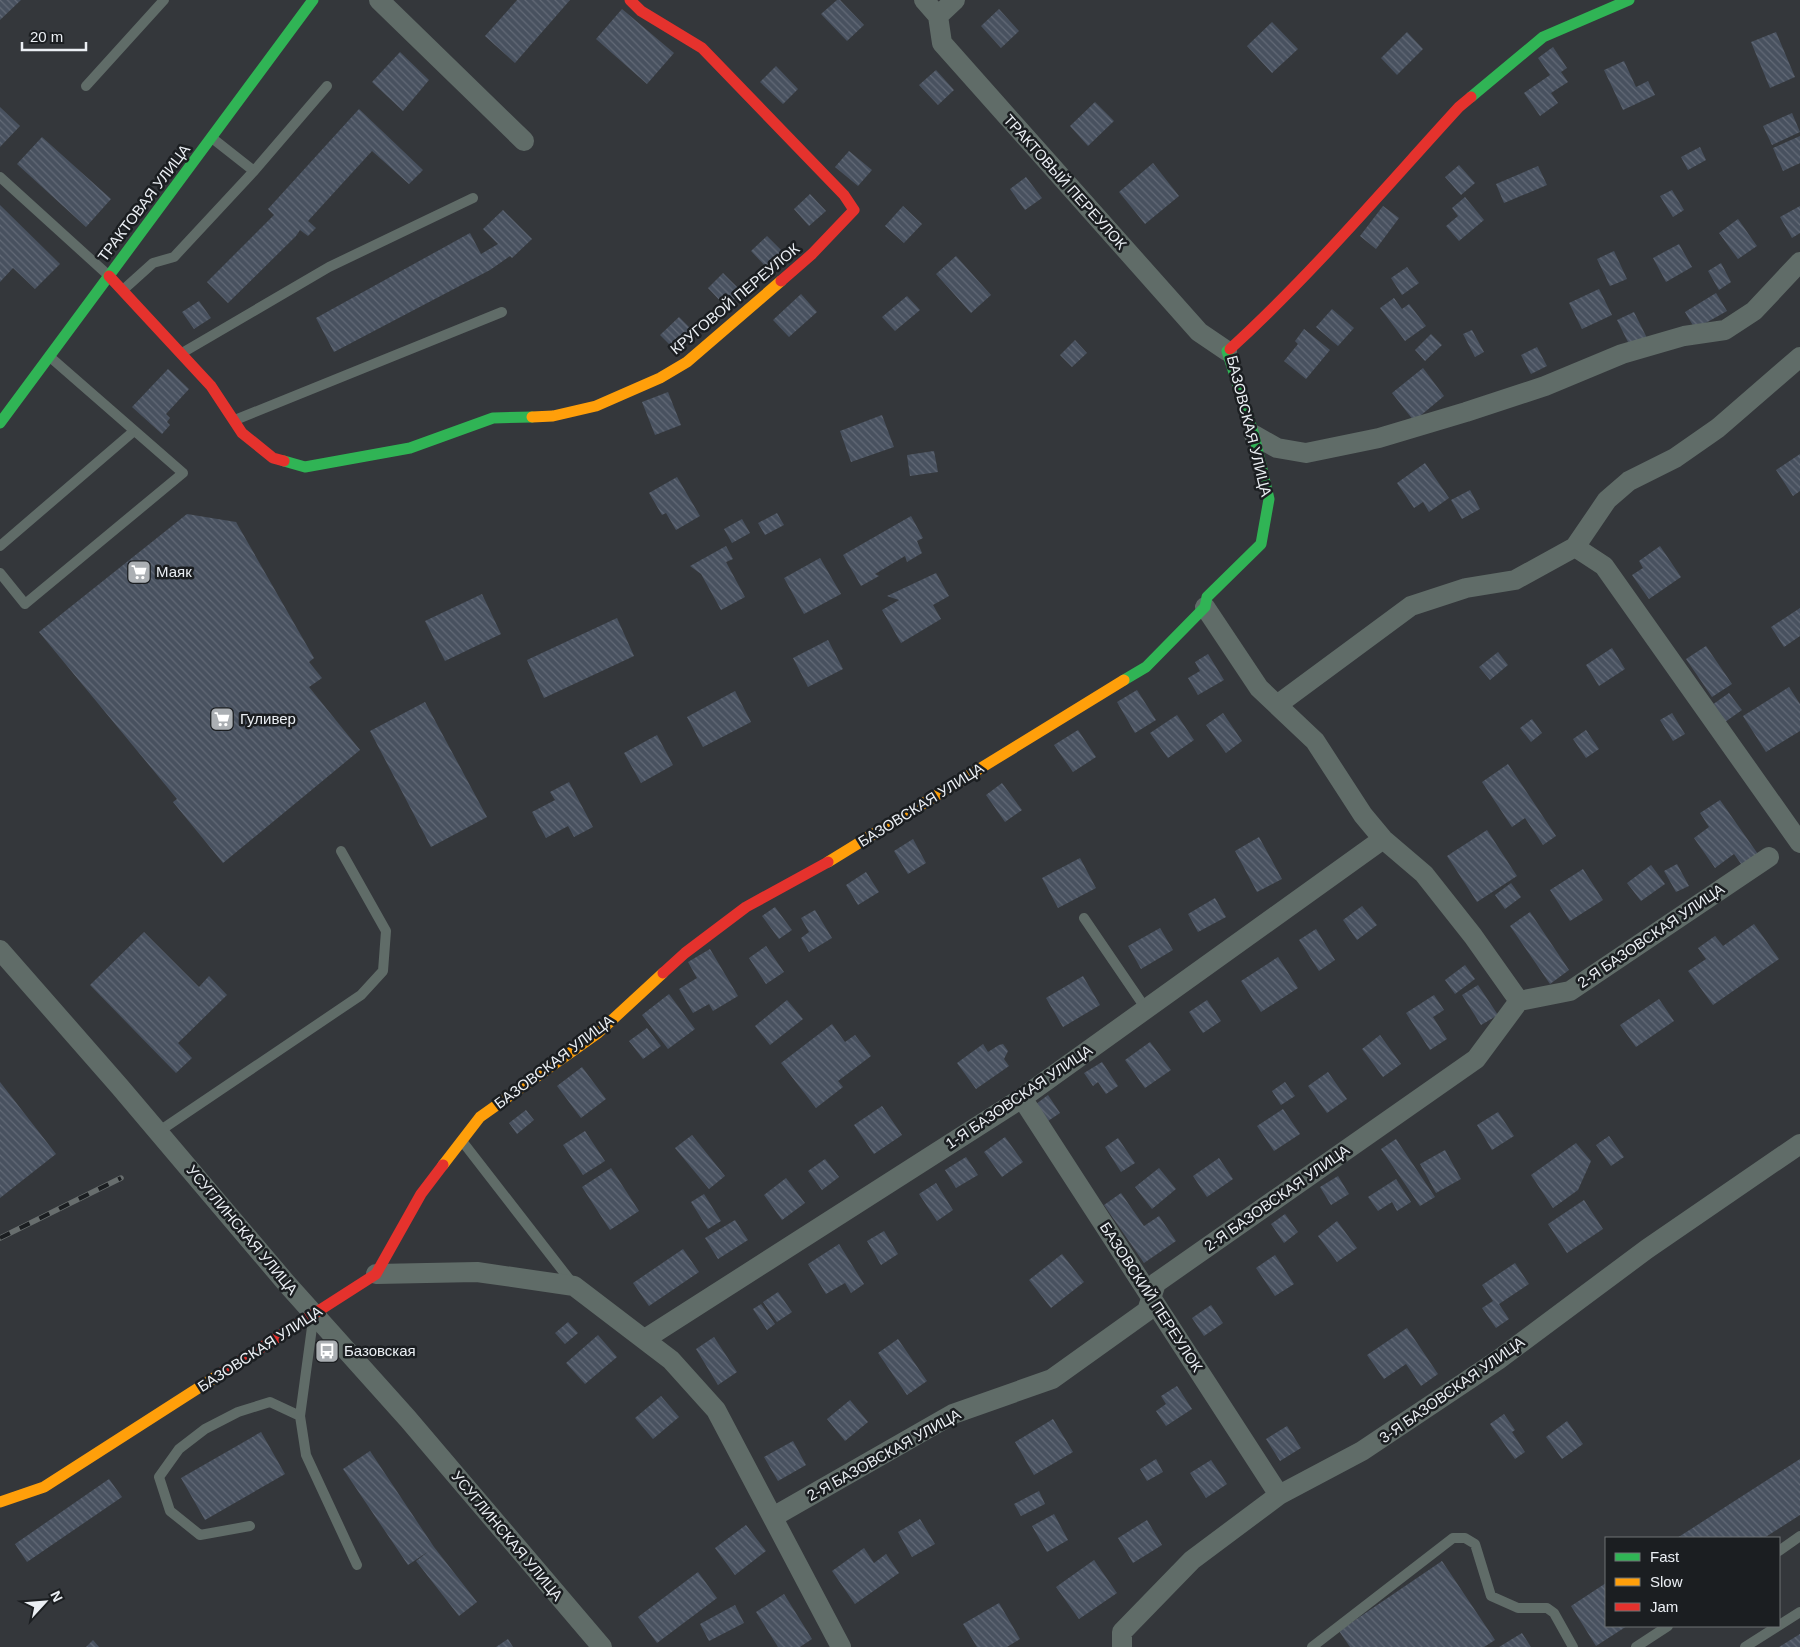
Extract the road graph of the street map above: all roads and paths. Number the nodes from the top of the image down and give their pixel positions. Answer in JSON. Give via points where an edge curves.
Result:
{"nodes":[{"id":1,"x":164,"y":0,"type":"edge"},
{"id":2,"x":313,"y":0,"type":"edge"},
{"id":3,"x":379,"y":0,"type":"edge"},
{"id":4,"x":630,"y":0,"type":"edge"},
{"id":5,"x":924,"y":0,"type":"edge"},
{"id":6,"x":955,"y":0,"type":"edge"},
{"id":7,"x":1629,"y":0,"type":"edge"},
{"id":8,"x":938,"y":16,"type":"junction"},
{"id":9,"x":86,"y":86,"type":"dead end"},
{"id":10,"x":327,"y":86,"type":"dead end"},
{"id":11,"x":212,"y":137,"type":"junction"},
{"id":12,"x":524,"y":141,"type":"dead end"},
{"id":13,"x":254,"y":171,"type":"junction"},
{"id":14,"x":1,"y":180,"type":"edge"},
{"id":15,"x":473,"y":198,"type":"dead end"},
{"id":16,"x":1800,"y":262,"type":"edge"},
{"id":17,"x":109,"y":276,"type":"junction"},
{"id":18,"x":122,"y":291,"type":"junction"},
{"id":19,"x":502,"y":312,"type":"dead end"},
{"id":20,"x":1227,"y":351,"type":"junction"},
{"id":21,"x":181,"y":354,"type":"junction"},
{"id":22,"x":49,"y":357,"type":"junction"},
{"id":23,"x":1800,"y":357,"type":"edge"},
{"id":24,"x":234,"y":420,"type":"junction"},
{"id":25,"x":0,"y":423,"type":"edge"},
{"id":26,"x":134,"y":431,"type":"junction"},
{"id":27,"x":1254,"y":435,"type":"junction"},
{"id":28,"x":0,"y":546,"type":"edge"},
{"id":29,"x":1575,"y":547,"type":"junction"},
{"id":30,"x":0,"y":573,"type":"edge"},
{"id":31,"x":1206,"y":602,"type":"junction"},
{"id":32,"x":1277,"y":705,"type":"junction"},
{"id":33,"x":1383,"y":839,"type":"junction"},
{"id":34,"x":1800,"y":843,"type":"edge"},
{"id":35,"x":341,"y":851,"type":"dead end"},
{"id":36,"x":1769,"y":857,"type":"dead end"},
{"id":37,"x":1084,"y":918,"type":"dead end"},
{"id":38,"x":0,"y":950,"type":"edge"},
{"id":39,"x":1519,"y":1001,"type":"junction"},
{"id":40,"x":1146,"y":1009,"type":"junction"},
{"id":41,"x":1022,"y":1098,"type":"junction"},
{"id":42,"x":158,"y":1132,"type":"junction"},
{"id":43,"x":462,"y":1140,"type":"junction"},
{"id":44,"x":1800,"y":1144,"type":"edge"},
{"id":45,"x":376,"y":1274,"type":"junction"},
{"id":46,"x":574,"y":1286,"type":"junction"},
{"id":47,"x":1151,"y":1297,"type":"junction"},
{"id":48,"x":314,"y":1314,"type":"junction"},
{"id":49,"x":645,"y":1339,"type":"junction"},
{"id":50,"x":300,"y":1416,"type":"junction"},
{"id":51,"x":1279,"y":1495,"type":"junction"},
{"id":52,"x":0,"y":1502,"type":"edge"},
{"id":53,"x":773,"y":1517,"type":"junction"},
{"id":54,"x":250,"y":1526,"type":"dead end"},
{"id":55,"x":1800,"y":1536,"type":"edge"},
{"id":56,"x":1780,"y":1550,"type":"edge"},
{"id":57,"x":357,"y":1565,"type":"dead end"},
{"id":58,"x":1800,"y":1612,"type":"edge"},
{"id":59,"x":1780,"y":1625,"type":"edge"},
{"id":60,"x":1666,"y":1627,"type":"edge"},
{"id":61,"x":1776,"y":1627,"type":"edge"},
{"id":62,"x":602,"y":1647,"type":"edge"},
{"id":63,"x":841,"y":1647,"type":"edge"},
{"id":64,"x":1122,"y":1647,"type":"edge"},
{"id":65,"x":1312,"y":1647,"type":"edge"},
{"id":66,"x":1573,"y":1647,"type":"edge"},
{"id":67,"x":1636,"y":1647,"type":"edge"},
{"id":68,"x":1745,"y":1647,"type":"edge"}],
"edges":[{"from":1,"to":9,"type":"lane"},
{"from":2,"to":11,"type":"street","name":"ТРАКТОВАЯ УЛИЦА"},
{"from":3,"to":12,"type":"street"},
{"from":4,"to":24,"type":"street","name":"КРУГОВОЙ ПЕРЕУЛОК","via":[[702,48],[844,195],[854,210],[812,254],[687,362],[660,378],[596,406],[553,416],[493,418],[410,448],[305,467],[273,458],[242,433]]},
{"from":5,"to":8,"type":"street"},
{"from":6,"to":8,"type":"street"},
{"from":7,"to":20,"type":"street","name":"БАЗОВСКАЯ УЛИЦА","via":[[1543,37],[1459,107],[1328,251]]},
{"from":8,"to":20,"type":"street","name":"ТРАКТОВЫЙ ПЕРЕУЛОК","via":[[942,43],[1199,332]]},
{"from":10,"to":13,"type":"lane"},
{"from":11,"to":13,"type":"lane"},
{"from":11,"to":17,"type":"street","name":"ТРАКТОВАЯ УЛИЦА"},
{"from":13,"to":18,"type":"lane","via":[[174,256],[153,263]]},
{"from":14,"to":17,"type":"lane"},
{"from":15,"to":21,"type":"lane","via":[[329,267]]},
{"from":16,"to":27,"type":"street","via":[[1754,311],[1726,330],[1684,336],[1622,354],[1545,386],[1379,438],[1306,453],[1277,448]]},
{"from":17,"to":18,"type":"street","name":"КРУГОВОЙ ПЕРЕУЛОК"},
{"from":17,"to":22,"type":"street","name":"ТРАКТОВАЯ УЛИЦА"},
{"from":18,"to":21,"type":"street","name":"КРУГОВОЙ ПЕРЕУЛОК"},
{"from":19,"to":24,"type":"lane"},
{"from":20,"to":27,"type":"street","name":"БАЗОВСКАЯ УЛИЦА"},
{"from":21,"to":24,"type":"street","name":"КРУГОВОЙ ПЕРЕУЛОК","via":[[211,386]]},
{"from":22,"to":25,"type":"street","name":"ТРАКТОВАЯ УЛИЦА"},
{"from":22,"to":26,"type":"lane"},
{"from":23,"to":29,"type":"street","via":[[1718,428],[1675,458],[1629,481],[1607,500]]},
{"from":26,"to":28,"type":"lane"},
{"from":26,"to":30,"type":"lane","via":[[183,473],[25,604]]},
{"from":27,"to":31,"type":"street","name":"БАЗОВСКАЯ УЛИЦА","via":[[1269,500],[1261,544]]},
{"from":29,"to":32,"type":"street","via":[[1516,580],[1466,588],[1411,606]]},
{"from":29,"to":34,"type":"street","via":[[1604,566]]},
{"from":31,"to":32,"type":"street","via":[[1259,688]]},
{"from":31,"to":43,"type":"street","name":"БАЗОВСКАЯ УЛИЦА","via":[[1146,667],[821,866],[746,907],[685,952],[598,1033],[480,1117]]},
{"from":32,"to":33,"type":"street","via":[[1315,741],[1363,815]]},
{"from":33,"to":39,"type":"street","via":[[1424,874],[1474,936]]},
{"from":33,"to":40,"type":"street","name":"1-Я БАЗОВСКАЯ УЛИЦА"},
{"from":35,"to":42,"type":"lane","via":[[386,931],[383,971],[361,995]]},
{"from":36,"to":39,"type":"street","name":"2-Я БАЗОВСКАЯ УЛИЦА","via":[[1570,991]]},
{"from":37,"to":40,"type":"lane"},
{"from":38,"to":42,"type":"street","name":"УСУГЛИНСКАЯ УЛИЦА"},
{"from":39,"to":47,"type":"street","name":"2-Я БАЗОВСКАЯ УЛИЦА","via":[[1476,1059],[1156,1283]]},
{"from":40,"to":41,"type":"street","name":"1-Я БАЗОВСКАЯ УЛИЦА"},
{"from":41,"to":47,"type":"street","name":"БАЗОВСКИЙ ПЕРЕУЛОК"},
{"from":41,"to":49,"type":"street","name":"1-Я БАЗОВСКАЯ УЛИЦА"},
{"from":42,"to":48,"type":"street","name":"УСУГЛИНСКАЯ УЛИЦА"},
{"from":43,"to":45,"type":"street","name":"БАЗОВСКАЯ УЛИЦА","via":[[421,1194]]},
{"from":43,"to":46,"type":"lane"},
{"from":44,"to":51,"type":"street","name":"3-Я БАЗОВСКАЯ УЛИЦА","via":[[1647,1248],[1498,1360],[1362,1451]]},
{"from":45,"to":46,"type":"street","via":[[477,1272]]},
{"from":45,"to":48,"type":"street","name":"БАЗОВСКАЯ УЛИЦА"},
{"from":46,"to":49,"type":"street"},
{"from":47,"to":51,"type":"street","name":"БАЗОВСКИЙ ПЕРЕУЛОК"},
{"from":47,"to":53,"type":"street","name":"2-Я БАЗОВСКАЯ УЛИЦА","via":[[1147,1311],[1052,1380],[953,1414]]},
{"from":48,"to":50,"type":"lane"},
{"from":48,"to":52,"type":"street","name":"БАЗОВСКАЯ УЛИЦА","via":[[44,1487]]},
{"from":48,"to":62,"type":"street","name":"УСУГЛИНСКАЯ УЛИЦА"},
{"from":49,"to":53,"type":"street","via":[[671,1360],[716,1410]]},
{"from":50,"to":54,"type":"lane","via":[[270,1402],[238,1412],[206,1429],[179,1449],[159,1478],[170,1510],[200,1534]]},
{"from":50,"to":57,"type":"lane","via":[[306,1454]]},
{"from":51,"to":64,"type":"street","name":"3-Я БАЗОВСКАЯ УЛИЦА","via":[[1192,1560],[1122,1632]]},
{"from":53,"to":63,"type":"street"},
{"from":55,"to":56,"type":"lane"},
{"from":58,"to":59,"type":"lane"},
{"from":60,"to":67,"type":"lane"},
{"from":61,"to":68,"type":"lane"},
{"from":65,"to":66,"type":"lane","via":[[1452,1538],[1465,1538],[1475,1544],[1491,1596],[1518,1608],[1548,1608]]}]}
